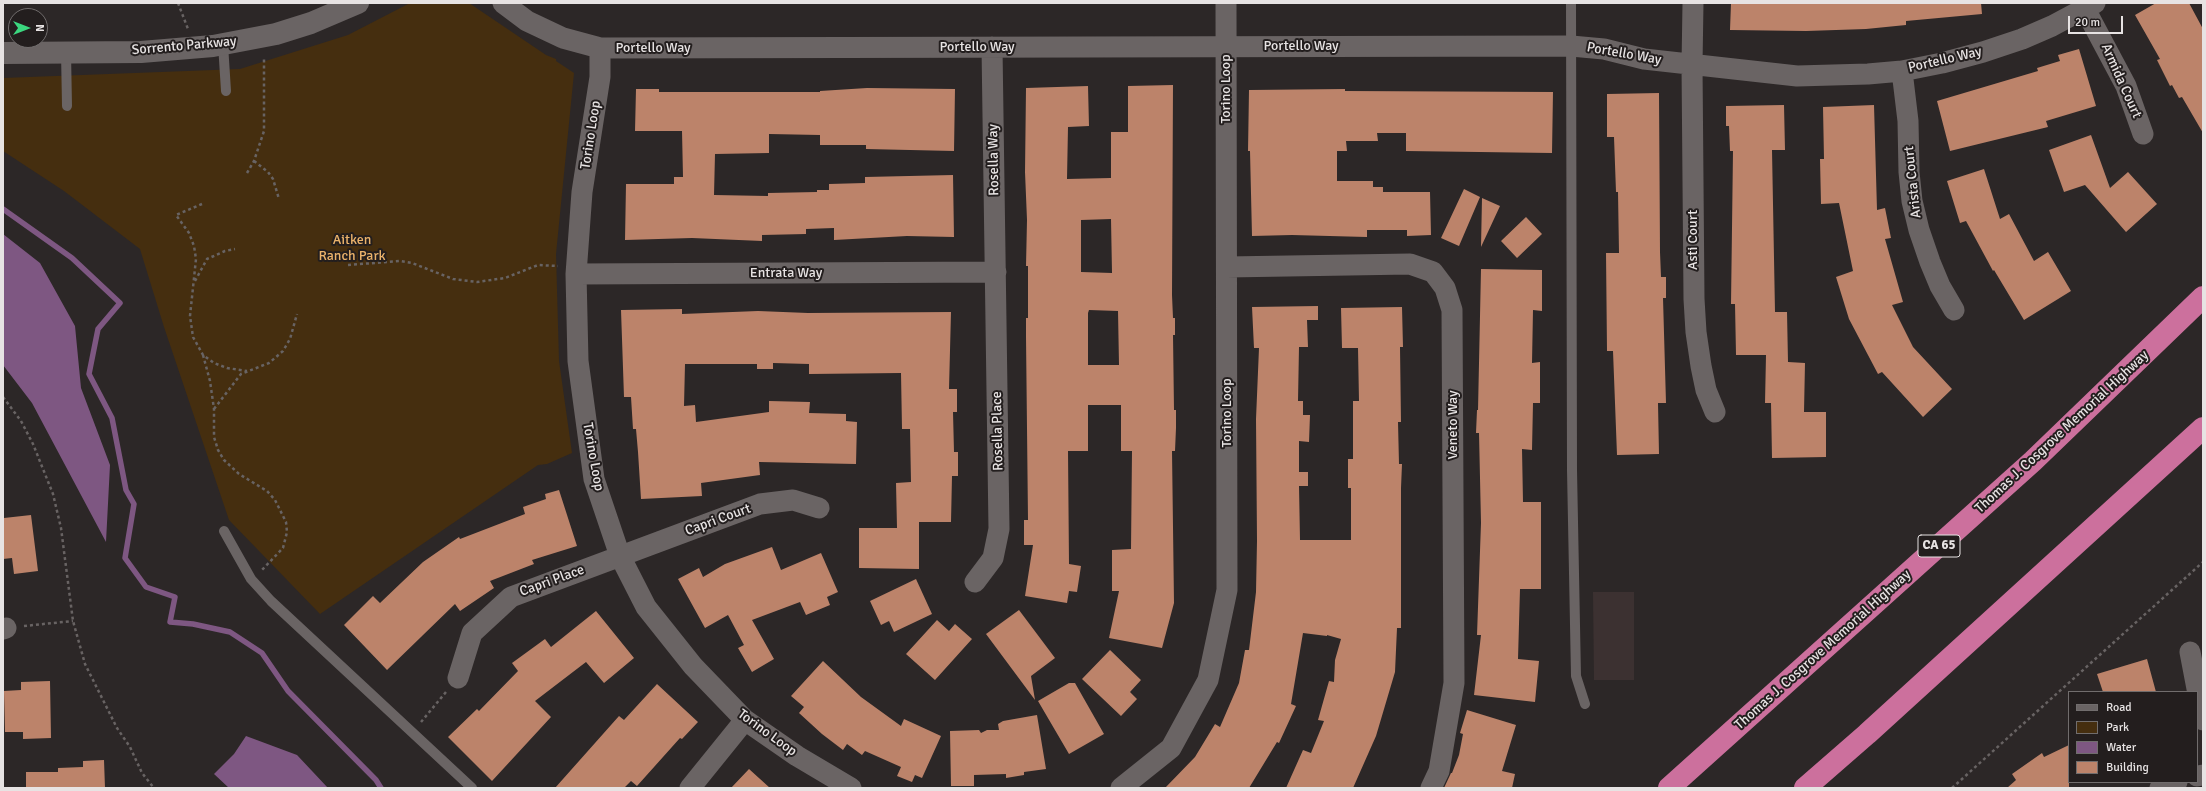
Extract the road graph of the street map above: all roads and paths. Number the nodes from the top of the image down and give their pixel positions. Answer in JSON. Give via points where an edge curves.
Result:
{"nodes":[{"id":1,"x":178,"y":3,"type":"edge"},
{"id":2,"x":358,"y":3,"type":"edge"},
{"id":3,"x":503,"y":3,"type":"edge"},
{"id":4,"x":1226,"y":3,"type":"edge"},
{"id":5,"x":1571,"y":3,"type":"edge"},
{"id":6,"x":1693,"y":3,"type":"edge"},
{"id":7,"x":2090,"y":6,"type":"edge"},
{"id":8,"x":263,"y":37,"type":"junction"},
{"id":9,"x":223,"y":44,"type":"junction"},
{"id":10,"x":1226,"y":46,"type":"junction"},
{"id":11,"x":1571,"y":46,"type":"junction"},
{"id":12,"x":992,"y":47,"type":"junction"},
{"id":13,"x":196,"y":48,"type":"junction"},
{"id":14,"x":600,"y":48,"type":"junction"},
{"id":15,"x":66,"y":52,"type":"junction"},
{"id":16,"x":3,"y":53,"type":"edge"},
{"id":17,"x":1692,"y":65,"type":"junction"},
{"id":18,"x":1902,"y":71,"type":"junction"},
{"id":19,"x":226,"y":91,"type":"dead end"},
{"id":20,"x":67,"y":106,"type":"dead end"},
{"id":21,"x":2143,"y":134,"type":"dead end"},
{"id":22,"x":254,"y":161,"type":"junction"},
{"id":23,"x":247,"y":173,"type":"dead end"},
{"id":24,"x":279,"y":200,"type":"dead end"},
{"id":25,"x":202,"y":204,"type":"dead end"},
{"id":26,"x":236,"y":249,"type":"dead end"},
{"id":27,"x":348,"y":265,"type":"dead end"},
{"id":28,"x":1227,"y":267,"type":"junction"},
{"id":29,"x":996,"y":272,"type":"junction"},
{"id":30,"x":576,"y":274,"type":"junction"},
{"id":31,"x":194,"y":284,"type":"junction"},
{"id":32,"x":2203,"y":297,"type":"edge"},
{"id":33,"x":1954,"y":310,"type":"dead end"},
{"id":34,"x":297,"y":314,"type":"dead end"},
{"id":35,"x":203,"y":355,"type":"junction"},
{"id":36,"x":247,"y":371,"type":"junction"},
{"id":37,"x":3,"y":397,"type":"edge"},
{"id":38,"x":214,"y":409,"type":"junction"},
{"id":39,"x":1715,"y":412,"type":"dead end"},
{"id":40,"x":2203,"y":428,"type":"edge"},
{"id":41,"x":819,"y":508,"type":"dead end"},
{"id":42,"x":224,"y":531,"type":"dead end"},
{"id":43,"x":620,"y":556,"type":"junction"},
{"id":44,"x":2203,"y":562,"type":"edge"},
{"id":45,"x":251,"y":579,"type":"junction"},
{"id":46,"x":975,"y":582,"type":"dead end"},
{"id":47,"x":73,"y":622,"type":"junction"},
{"id":48,"x":4,"y":628,"type":"edge"},
{"id":49,"x":2190,"y":652,"type":"dead end"},
{"id":50,"x":458,"y":678,"type":"joint"},
{"id":51,"x":2197,"y":691,"type":"edge"},
{"id":52,"x":2198,"y":694,"type":"edge"},
{"id":53,"x":1585,"y":704,"type":"dead end"},
{"id":54,"x":745,"y":720,"type":"junction"},
{"id":55,"x":2203,"y":720,"type":"edge"},
{"id":56,"x":412,"y":731,"type":"junction"},
{"id":57,"x":2174,"y":783,"type":"edge"},
{"id":58,"x":154,"y":788,"type":"edge"},
{"id":59,"x":472,"y":788,"type":"edge"},
{"id":60,"x":690,"y":788,"type":"edge"},
{"id":61,"x":851,"y":788,"type":"edge"},
{"id":62,"x":1121,"y":788,"type":"edge"},
{"id":63,"x":1431,"y":788,"type":"edge"},
{"id":64,"x":1669,"y":788,"type":"edge"},
{"id":65,"x":1805,"y":788,"type":"edge"},
{"id":66,"x":1952,"y":788,"type":"edge"},
{"id":67,"x":2160,"y":788,"type":"edge"}],
"edges":[{"from":1,"to":13,"type":"path"},
{"from":2,"to":8,"type":"street","name":"Sorrento Parkway","via":[[311,23]]},
{"from":3,"to":14,"type":"street","name":"Portello Way","via":[[528,21],[563,38]]},
{"from":4,"to":10,"type":"street","name":"Torino Loop"},
{"from":5,"to":11,"type":"lane"},
{"from":6,"to":17,"type":"street","name":"Asti Court"},
{"from":7,"to":18,"type":"street","name":"Portello Way","via":[[2028,36],[1982,52]]},
{"from":7,"to":21,"type":"street","name":"Armida Court","via":[[2126,86]]},
{"from":8,"to":9,"type":"street","name":"Sorrento Parkway"},
{"from":8,"to":22,"type":"path","via":[[265,118],[264,131]]},
{"from":9,"to":13,"type":"street","name":"Sorrento Parkway"},
{"from":9,"to":19,"type":"lane"},
{"from":10,"to":11,"type":"street","name":"Portello Way"},
{"from":10,"to":12,"type":"street","name":"Portello Way"},
{"from":10,"to":28,"type":"street","name":"Torino Loop"},
{"from":11,"to":17,"type":"street","name":"Portello Way","via":[[1604,49],[1644,59]]},
{"from":11,"to":53,"type":"lane","via":[[1572,470],[1576,668],[1579,690]]},
{"from":12,"to":14,"type":"street","name":"Portello Way"},
{"from":12,"to":29,"type":"street","name":"Rosella Way"},
{"from":13,"to":15,"type":"street","name":"Sorrento Parkway","via":[[141,52]]},
{"from":14,"to":30,"type":"street","name":"Torino Loop","via":[[600,77],[582,192]]},
{"from":15,"to":16,"type":"street","name":"Sorrento Parkway"},
{"from":15,"to":20,"type":"lane"},
{"from":17,"to":18,"type":"street","name":"Portello Way","via":[[1797,76]]},
{"from":17,"to":39,"type":"street","name":"Asti Court","via":[[1695,326],[1706,390]]},
{"from":18,"to":33,"type":"street","name":"Arista Court","via":[[1908,121],[1912,201],[1930,262]]},
{"from":22,"to":23,"type":"path"},
{"from":22,"to":24,"type":"path","via":[[273,179]]},
{"from":25,"to":31,"type":"path","via":[[176,215],[189,233],[194,246]]},
{"from":26,"to":31,"type":"path","via":[[225,251],[207,260]]},
{"from":27,"to":30,"type":"path","via":[[400,261],[453,279],[477,282],[505,278],[538,265],[557,266]]},
{"from":28,"to":62,"type":"street","name":"Torino Loop","via":[[1227,590],[1208,680],[1172,748]]},
{"from":28,"to":63,"type":"street","name":"Veneto Way","via":[[1410,264],[1433,272],[1445,288],[1452,310],[1454,683],[1439,770]]},
{"from":29,"to":30,"type":"street","name":"Entrata Way"},
{"from":29,"to":46,"type":"street","name":"Rosella Place","via":[[999,529],[993,558]]},
{"from":30,"to":43,"type":"street","name":"Torino Loop","via":[[578,362],[594,479]]},
{"from":31,"to":35,"type":"path","via":[[191,327],[193,337]]},
{"from":32,"to":64,"type":"highway","name":"Thomas J. Cosgrove Memorial Highway","number":"CA 65","via":[[2034,461]]},
{"from":34,"to":36,"type":"path","via":[[290,339],[283,351],[269,363]]},
{"from":35,"to":36,"type":"path","via":[[214,363]]},
{"from":35,"to":38,"type":"path"},
{"from":36,"to":38,"type":"path","via":[[241,374]]},
{"from":37,"to":47,"type":"path","via":[[21,421],[33,444],[53,494],[61,528]]},
{"from":38,"to":45,"type":"path","via":[[214,437],[224,460],[238,474],[267,491],[286,522],[287,532],[283,548],[267,567]]},
{"from":40,"to":65,"type":"highway"},
{"from":41,"to":43,"type":"street","name":"Capri Court","via":[[792,500],[760,504]]},
{"from":42,"to":45,"type":"lane"},
{"from":43,"to":50,"type":"street","name":"Capri Place","via":[[511,596],[472,632]]},
{"from":43,"to":54,"type":"street","name":"Torino Loop","via":[[646,607],[693,666]]},
{"from":44,"to":66,"type":"path"},
{"from":45,"to":56,"type":"lane","via":[[276,606]]},
{"from":47,"to":48,"type":"path"},
{"from":47,"to":58,"type":"path","via":[[85,664],[100,696],[142,773]]},
{"from":49,"to":51,"type":"street"},
{"from":50,"to":56,"type":"path"},
{"from":52,"to":55,"type":"street"},
{"from":54,"to":60,"type":"street"},
{"from":54,"to":61,"type":"street","name":"Torino Loop","via":[[797,756]]},
{"from":56,"to":59,"type":"lane"},
{"from":57,"to":67,"type":"street"}]}
